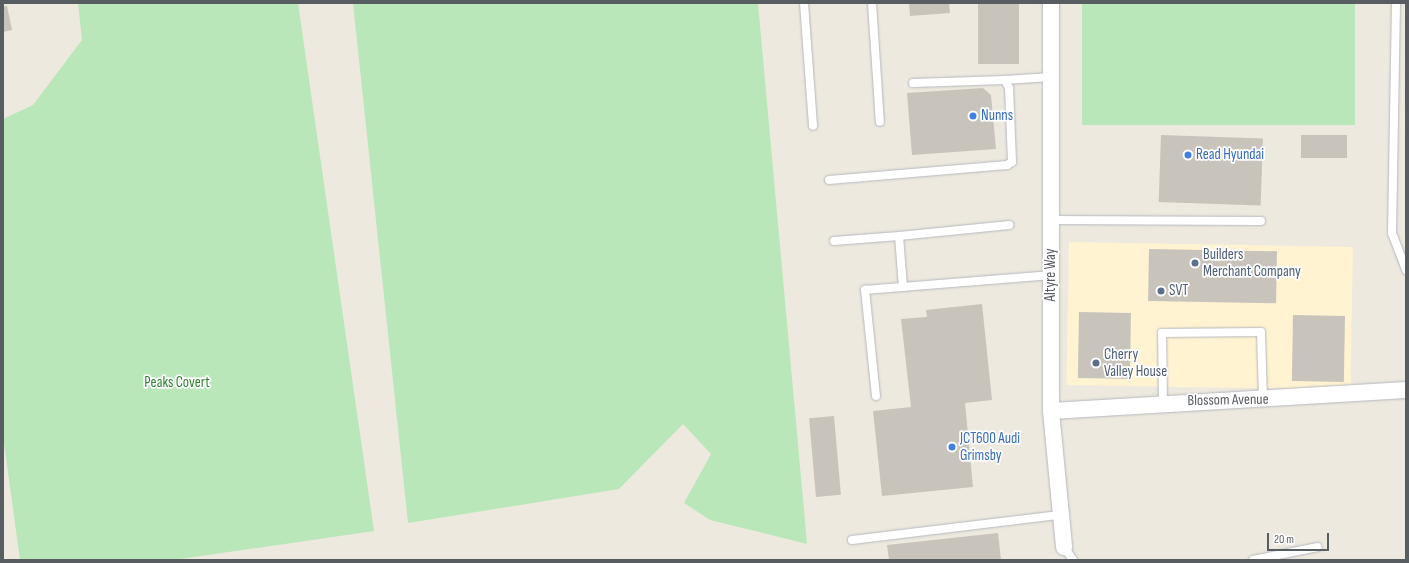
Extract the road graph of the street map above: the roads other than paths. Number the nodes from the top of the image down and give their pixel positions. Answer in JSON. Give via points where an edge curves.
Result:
{"nodes":[{"id":1,"x":804,"y":3,"type":"edge"},
{"id":2,"x":872,"y":3,"type":"edge"},
{"id":3,"x":1051,"y":3,"type":"edge"},
{"id":4,"x":1396,"y":3,"type":"edge"},
{"id":5,"x":1051,"y":77,"type":"junction"},
{"id":6,"x":1005,"y":80,"type":"junction"},
{"id":7,"x":913,"y":83,"type":"dead end"},
{"id":8,"x":880,"y":122,"type":"dead end"},
{"id":9,"x":813,"y":126,"type":"dead end"},
{"id":10,"x":829,"y":180,"type":"dead end"},
{"id":11,"x":1052,"y":220,"type":"junction"},
{"id":12,"x":1261,"y":222,"type":"dead end"},
{"id":13,"x":1009,"y":225,"type":"dead end"},
{"id":14,"x":899,"y":236,"type":"junction"},
{"id":15,"x":834,"y":241,"type":"dead end"},
{"id":16,"x":1406,"y":270,"type":"edge"},
{"id":17,"x":1051,"y":275,"type":"junction"},
{"id":18,"x":903,"y":287,"type":"junction"},
{"id":19,"x":1406,"y":390,"type":"edge"},
{"id":20,"x":876,"y":396,"type":"dead end"},
{"id":21,"x":1263,"y":400,"type":"junction"},
{"id":22,"x":1163,"y":402,"type":"junction"},
{"id":23,"x":1051,"y":411,"type":"junction"},
{"id":24,"x":1060,"y":515,"type":"junction"},
{"id":25,"x":852,"y":540,"type":"dead end"},
{"id":26,"x":1318,"y":547,"type":"dead end"},
{"id":27,"x":1069,"y":553,"type":"edge"},
{"id":28,"x":1253,"y":560,"type":"edge"}],
"edges":[{"from":1,"to":9,"type":"lane"},
{"from":2,"to":8,"type":"lane"},
{"from":3,"to":5,"type":"street","name":"Altyre Way"},
{"from":4,"to":16,"type":"lane","via":[[1392,233]]},
{"from":5,"to":6,"type":"lane"},
{"from":5,"to":11,"type":"street","name":"Altyre Way"},
{"from":6,"to":7,"type":"lane"},
{"from":6,"to":10,"type":"lane","via":[[1009,88],[1013,156],[1007,165]]},
{"from":11,"to":12,"type":"lane"},
{"from":11,"to":17,"type":"street","name":"Altyre Way"},
{"from":13,"to":14,"type":"lane"},
{"from":14,"to":15,"type":"lane"},
{"from":14,"to":18,"type":"lane"},
{"from":17,"to":18,"type":"lane"},
{"from":17,"to":23,"type":"street","name":"Altyre Way"},
{"from":18,"to":20,"type":"lane","via":[[865,290]]},
{"from":19,"to":21,"type":"street","name":"Blossom Avenue"},
{"from":21,"to":22,"type":"street","name":"Blossom Avenue"},
{"from":21,"to":22,"type":"lane","via":[[1262,332],[1162,333]]},
{"from":22,"to":23,"type":"street","name":"Blossom Avenue"},
{"from":23,"to":24,"type":"street","name":"Altyre Way"},
{"from":24,"to":25,"type":"lane"},
{"from":24,"to":27,"type":"street","name":"Altyre Way"},
{"from":26,"to":28,"type":"lane"}]}
